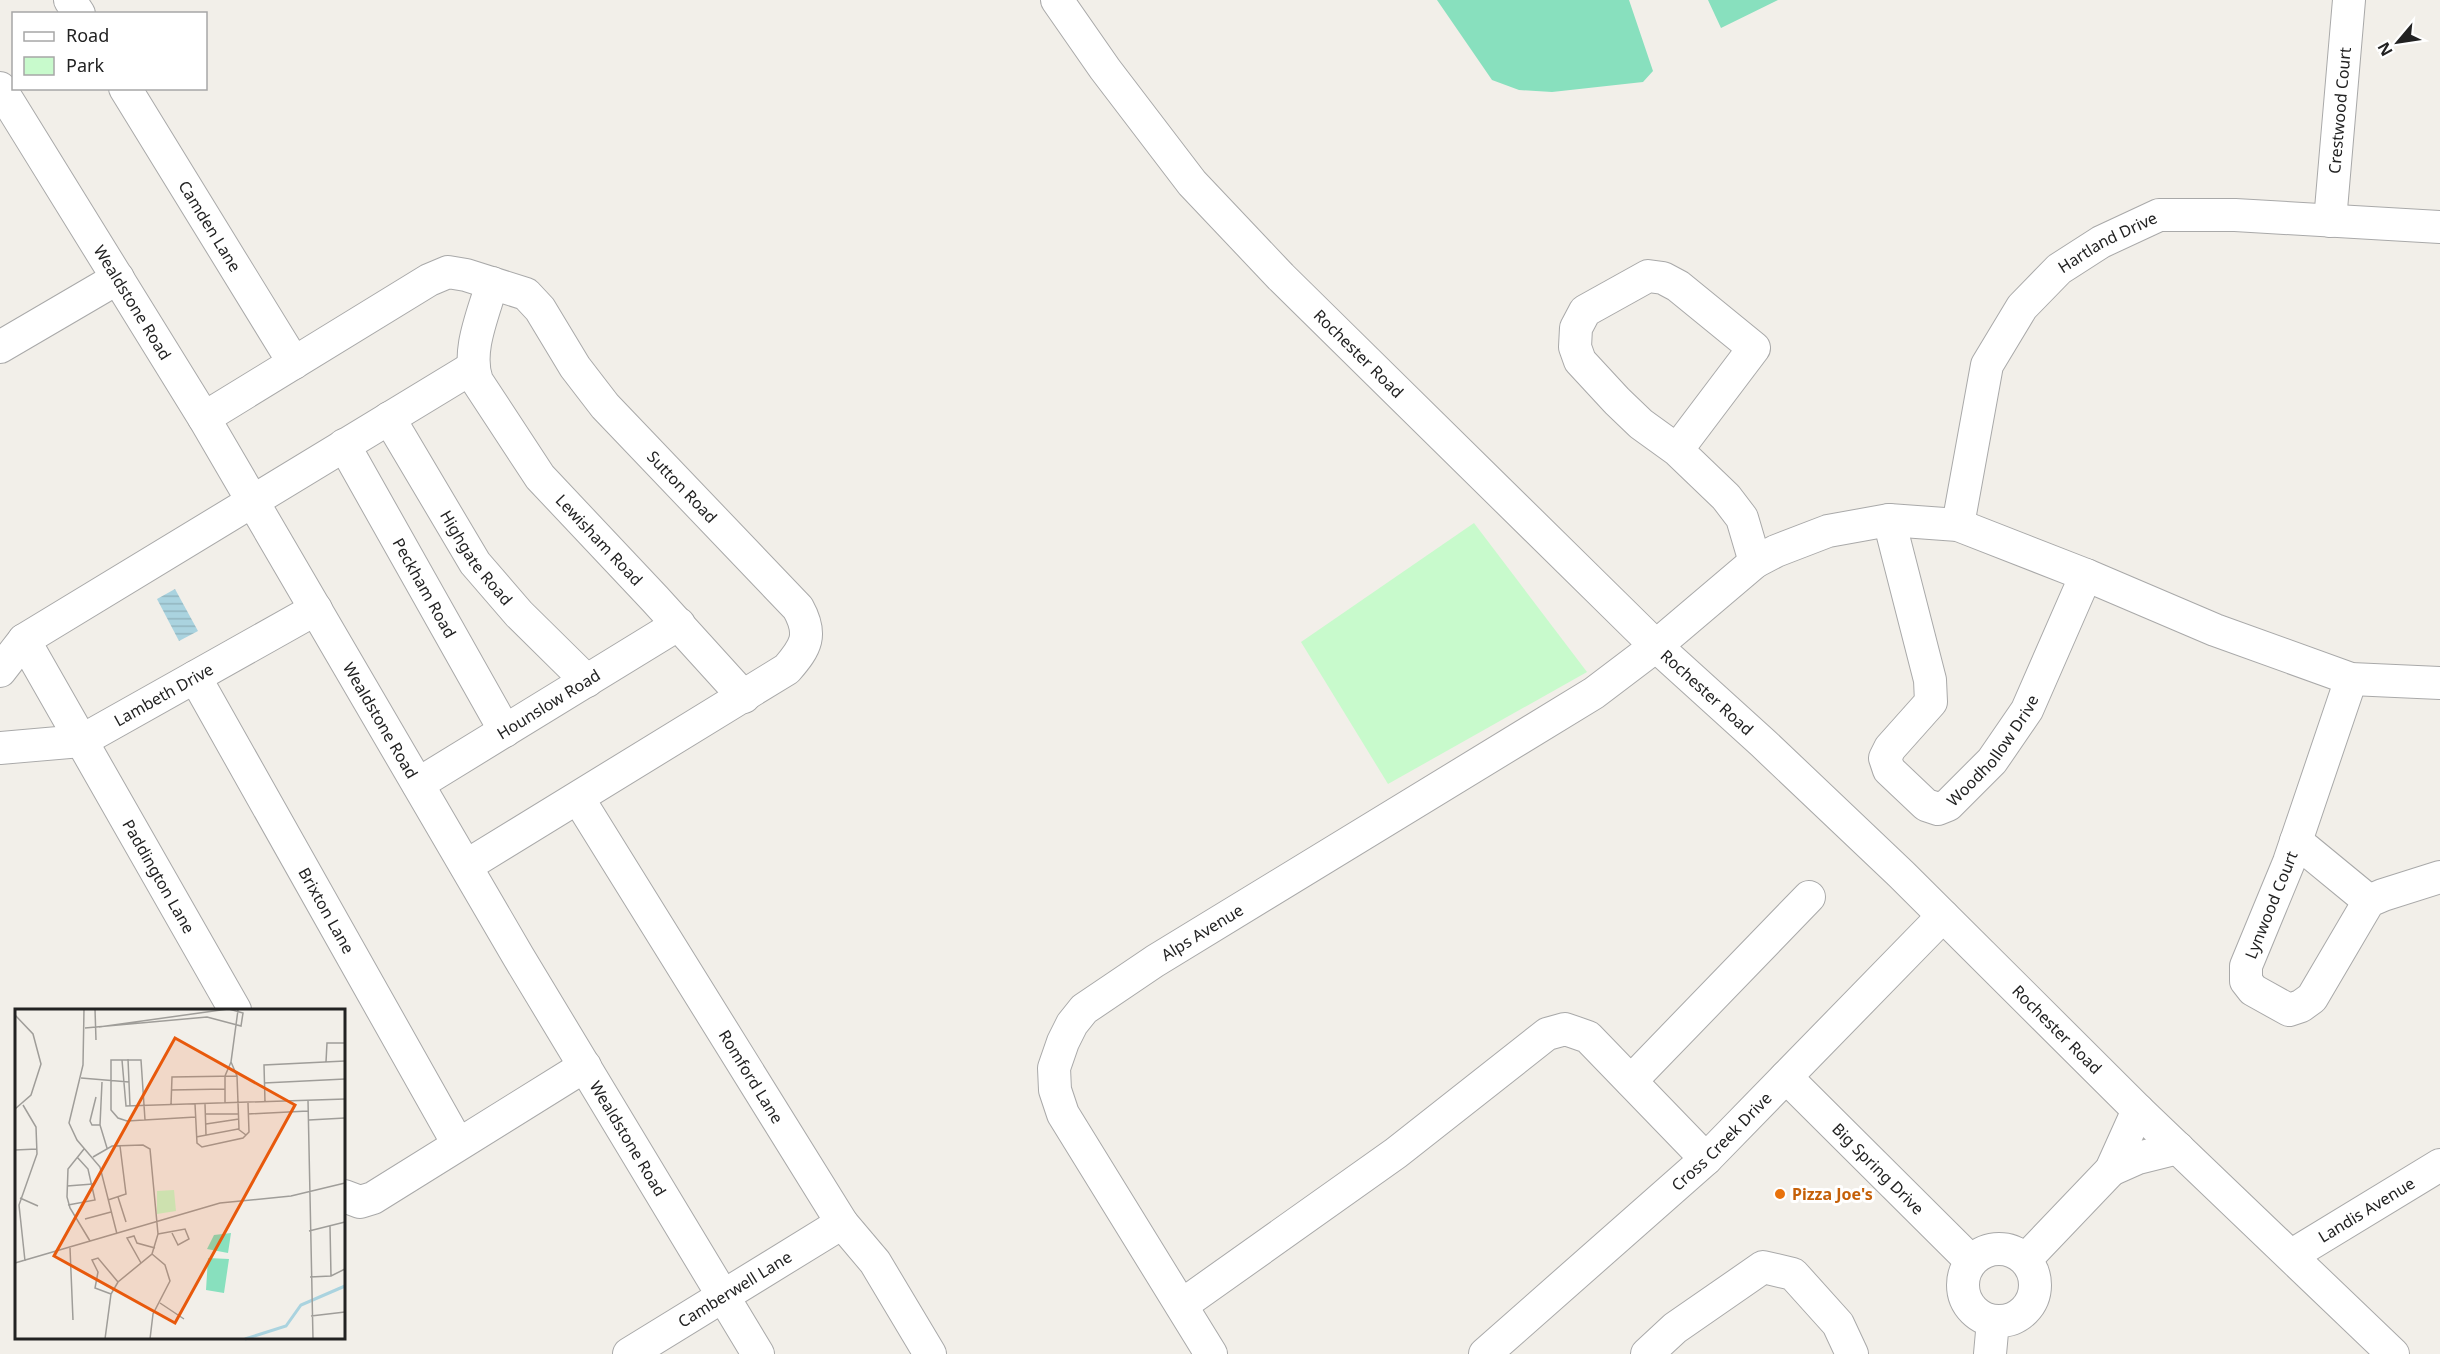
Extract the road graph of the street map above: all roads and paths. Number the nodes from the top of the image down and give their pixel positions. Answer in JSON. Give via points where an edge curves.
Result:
{"nodes":[{"id":1,"x":1058,"y":0,"type":"edge"},
{"id":2,"x":2349,"y":0,"type":"edge"},
{"id":3,"x":0,"y":88,"type":"edge"},
{"id":4,"x":126,"y":90,"type":"edge"},
{"id":5,"x":2330,"y":221,"type":"junction"},
{"id":6,"x":2440,"y":227,"type":"edge"},
{"id":7,"x":118,"y":278,"type":"junction"},
{"id":8,"x":492,"y":283,"type":"junction"},
{"id":9,"x":0,"y":347,"type":"edge"},
{"id":10,"x":294,"y":363,"type":"junction"},
{"id":11,"x":472,"y":368,"type":"junction"},
{"id":12,"x":204,"y":418,"type":"junction"},
{"id":13,"x":389,"y":418,"type":"junction"},
{"id":14,"x":344,"y":445,"type":"junction"},
{"id":15,"x":1677,"y":450,"type":"junction"},
{"id":16,"x":253,"y":500,"type":"junction"},
{"id":17,"x":1889,"y":520,"type":"junction"},
{"id":18,"x":1958,"y":525,"type":"junction"},
{"id":19,"x":1755,"y":562,"type":"junction"},
{"id":20,"x":2086,"y":575,"type":"junction"},
{"id":21,"x":316,"y":609,"type":"junction"},
{"id":22,"x":679,"y":624,"type":"junction"},
{"id":23,"x":24,"y":640,"type":"junction"},
{"id":24,"x":1656,"y":646,"type":"junction"},
{"id":25,"x":0,"y":671,"type":"edge"},
{"id":26,"x":195,"y":677,"type":"junction"},
{"id":27,"x":2351,"y":679,"type":"junction"},
{"id":28,"x":587,"y":681,"type":"junction"},
{"id":29,"x":2440,"y":683,"type":"edge"},
{"id":30,"x":744,"y":697,"type":"junction"},
{"id":31,"x":505,"y":731,"type":"junction"},
{"id":32,"x":81,"y":741,"type":"junction"},
{"id":33,"x":0,"y":748,"type":"edge"},
{"id":34,"x":418,"y":784,"type":"junction"},
{"id":35,"x":578,"y":798,"type":"junction"},
{"id":36,"x":2296,"y":842,"type":"junction"},
{"id":37,"x":466,"y":866,"type":"junction"},
{"id":38,"x":2440,"y":878,"type":"edge"},
{"id":39,"x":1809,"y":897,"type":"dead end"},
{"id":40,"x":2369,"y":901,"type":"junction"},
{"id":41,"x":1943,"y":916,"type":"junction"},
{"id":42,"x":234,"y":1009,"type":"edge"},
{"id":43,"x":585,"y":1066,"type":"junction"},
{"id":44,"x":1786,"y":1077,"type":"junction"},
{"id":45,"x":1631,"y":1081,"type":"junction"},
{"id":46,"x":2138,"y":1110,"type":"junction"},
{"id":47,"x":458,"y":1144,"type":"junction"},
{"id":48,"x":2178,"y":1148,"type":"junction"},
{"id":49,"x":1706,"y":1159,"type":"junction"},
{"id":50,"x":2440,"y":1165,"type":"edge"},
{"id":51,"x":2111,"y":1170,"type":"junction"},
{"id":52,"x":345,"y":1196,"type":"edge"},
{"id":53,"x":842,"y":1222,"type":"junction"},
{"id":54,"x":2292,"y":1255,"type":"junction"},
{"id":55,"x":2026,"y":1259,"type":"junction"},
{"id":56,"x":1971,"y":1261,"type":"junction"},
{"id":57,"x":723,"y":1295,"type":"junction"},
{"id":58,"x":1182,"y":1305,"type":"junction"},
{"id":59,"x":1993,"y":1321,"type":"junction"},
{"id":60,"x":629,"y":1354,"type":"edge"},
{"id":61,"x":758,"y":1354,"type":"edge"},
{"id":62,"x":930,"y":1354,"type":"edge"},
{"id":63,"x":1211,"y":1354,"type":"edge"},
{"id":64,"x":1485,"y":1354,"type":"edge"},
{"id":65,"x":1647,"y":1354,"type":"edge"},
{"id":66,"x":1851,"y":1354,"type":"edge"},
{"id":67,"x":1990,"y":1354,"type":"edge"},
{"id":68,"x":2393,"y":1354,"type":"edge"}],
"edges":[{"from":1,"to":24,"type":"street","name":"Rochester Road","via":[[1192,183],[1281,277]]},
{"from":2,"to":5,"type":"street","name":"Crestwood Court"},
{"from":3,"to":7,"type":"street","name":"Wealdstone Road"},
{"from":4,"to":10,"type":"street","name":"Camden Lane"},
{"from":5,"to":6,"type":"street","name":"Hartland Drive"},
{"from":5,"to":18,"type":"street","name":"Hartland Drive","via":[[2159,215],[2101,242],[2059,269],[2022,307],[1987,365]]},
{"from":7,"to":9,"type":"street"},
{"from":7,"to":12,"type":"street","name":"Wealdstone Road"},
{"from":8,"to":10,"type":"street","name":"Sutton Road","via":[[448,273],[439,276]]},
{"from":8,"to":11,"type":"street"},
{"from":8,"to":30,"type":"street","name":"Sutton Road","via":[[526,294],[605,406],[798,608],[806,622],[807,640],[798,657],[787,669]]},
{"from":10,"to":12,"type":"street","name":"Sutton Road"},
{"from":11,"to":13,"type":"street"},
{"from":11,"to":22,"type":"street","name":"Lewisham Road","via":[[540,477]]},
{"from":12,"to":16,"type":"street","name":"Wealdstone Road"},
{"from":13,"to":14,"type":"street"},
{"from":13,"to":28,"type":"street","name":"Highgate Road","via":[[475,563],[519,614]]},
{"from":14,"to":16,"type":"street"},
{"from":14,"to":31,"type":"street","name":"Peckham Road"},
{"from":15,"to":15,"type":"street","via":[[1617,401],[1580,361],[1575,346],[1576,328],[1586,311],[1648,276],[1664,278],[1678,286],[1754,348]]},
{"from":15,"to":19,"type":"street","via":[[1742,518]]},
{"from":16,"to":21,"type":"street","name":"Wealdstone Road"},
{"from":16,"to":23,"type":"street"},
{"from":17,"to":18,"type":"street"},
{"from":17,"to":19,"type":"street","via":[[1828,531]]},
{"from":17,"to":20,"type":"street","name":"Woodhollow Drive","via":[[1930,680],[1931,702],[1885,758],[1889,770],[1926,806],[1938,809],[1948,805],[1992,761],[2027,710]]},
{"from":18,"to":20,"type":"street"},
{"from":19,"to":24,"type":"street"},
{"from":20,"to":27,"type":"street","via":[[2214,630]]},
{"from":21,"to":26,"type":"street","name":"Lambeth Drive"},
{"from":21,"to":34,"type":"street","name":"Wealdstone Road"},
{"from":22,"to":28,"type":"street","name":"Hounslow Road"},
{"from":22,"to":30,"type":"street","name":"Lewisham Road"},
{"from":23,"to":25,"type":"street"},
{"from":23,"to":32,"type":"street","name":"Paddington Lane"},
{"from":24,"to":41,"type":"street","name":"Rochester Road"},
{"from":24,"to":58,"type":"street","name":"Alps Avenue","via":[[1594,693],[1155,961],[1084,1009],[1072,1024],[1054,1068],[1055,1090],[1063,1114]]},
{"from":26,"to":32,"type":"street","name":"Lambeth Drive"},
{"from":26,"to":47,"type":"street","name":"Brixton Lane"},
{"from":27,"to":29,"type":"street"},
{"from":27,"to":36,"type":"street","name":"Lynwood Court"},
{"from":28,"to":31,"type":"street","name":"Hounslow Road"},
{"from":30,"to":35,"type":"street","name":"Sutton Road"},
{"from":31,"to":34,"type":"street","name":"Hounslow Road"},
{"from":32,"to":33,"type":"street","name":"Lambeth Drive"},
{"from":32,"to":42,"type":"street","name":"Paddington Lane"},
{"from":34,"to":37,"type":"street","name":"Wealdstone Road"},
{"from":35,"to":37,"type":"street","name":"Sutton Road"},
{"from":35,"to":53,"type":"street","name":"Romford Lane"},
{"from":36,"to":40,"type":"street"},
{"from":36,"to":40,"type":"street","name":"Lynwood Court","via":[[2246,966],[2246,981],[2253,990],[2289,1010],[2307,1002]]},
{"from":37,"to":43,"type":"street","name":"Wealdstone Road"},
{"from":38,"to":40,"type":"street"},
{"from":39,"to":45,"type":"street"},
{"from":41,"to":44,"type":"street","name":"Cross Creek Drive"},
{"from":41,"to":46,"type":"street","name":"Rochester Road"},
{"from":43,"to":47,"type":"street"},
{"from":43,"to":57,"type":"street","name":"Wealdstone Road"},
{"from":44,"to":49,"type":"street","name":"Cross Creek Drive"},
{"from":44,"to":56,"type":"street","name":"Big Spring Drive"},
{"from":45,"to":49,"type":"street"},
{"from":45,"to":58,"type":"street","via":[[1588,1037],[1564,1029],[1547,1034],[1396,1153]]},
{"from":46,"to":48,"type":"street","name":"Rochester Road"},
{"from":46,"to":51,"type":"street"},
{"from":47,"to":52,"type":"street","via":[[373,1198],[360,1202]]},
{"from":48,"to":51,"type":"street"},
{"from":48,"to":54,"type":"street","name":"Rochester Road"},
{"from":49,"to":64,"type":"street","name":"Cross Creek Drive"},
{"from":50,"to":54,"type":"street","name":"Landis Avenue"},
{"from":51,"to":55,"type":"street"},
{"from":53,"to":57,"type":"street","name":"Camberwell Lane"},
{"from":53,"to":62,"type":"street","name":"Romford Lane","via":[[875,1262]]},
{"from":54,"to":68,"type":"street","name":"Rochester Road"},
{"from":55,"to":56,"type":"street","via":[[2008,1249],[1988,1249]]},
{"from":55,"to":59,"type":"street","via":[[2036,1279],[2032,1302],[2015,1318]]},
{"from":56,"to":59,"type":"street","via":[[1963,1278],[1964,1297],[1975,1313]]},
{"from":57,"to":60,"type":"street","name":"Camberwell Lane"},
{"from":57,"to":61,"type":"street","name":"Wealdstone Road"},
{"from":58,"to":63,"type":"street","name":"Alps Avenue"},
{"from":59,"to":67,"type":"street"},
{"from":65,"to":66,"type":"street","via":[[1675,1328],[1763,1267],[1793,1274],[1838,1324]]}]}
